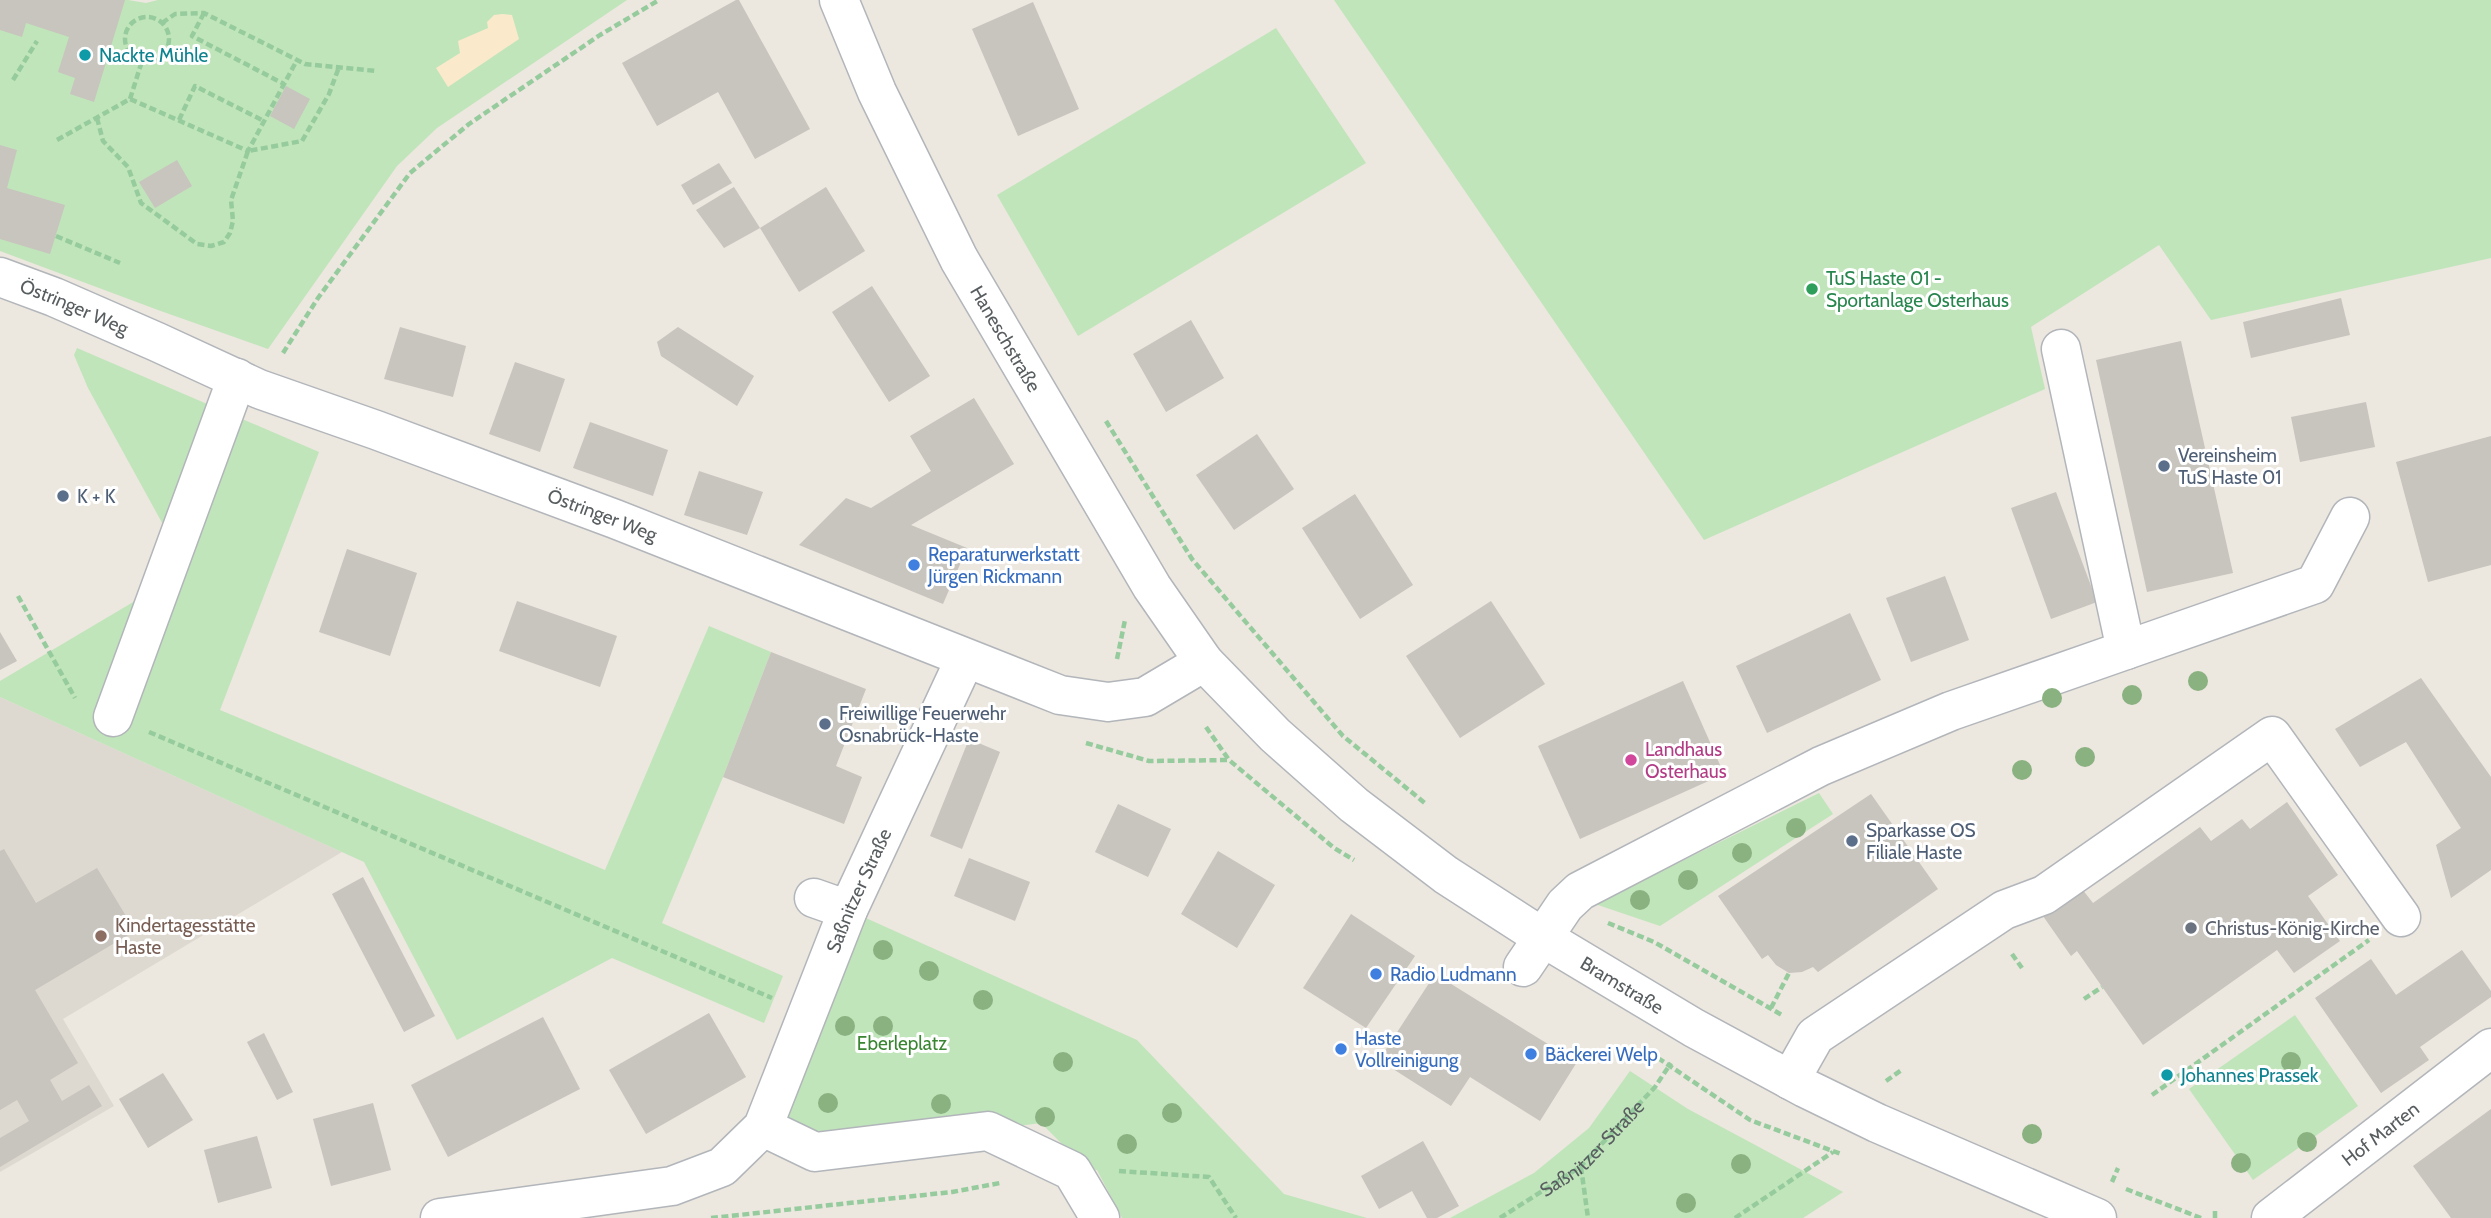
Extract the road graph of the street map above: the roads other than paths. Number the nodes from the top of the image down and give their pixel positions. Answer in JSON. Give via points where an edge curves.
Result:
{"nodes":[{"id":1,"x":839,"y":0,"type":"edge"},
{"id":2,"x":0,"y":276,"type":"edge"},
{"id":3,"x":2061,"y":349,"type":"dead end"},
{"id":4,"x":248,"y":384,"type":"junction"},
{"id":5,"x":2350,"y":517,"type":"dead end"},
{"id":6,"x":2126,"y":650,"type":"junction"},
{"id":7,"x":965,"y":659,"type":"junction"},
{"id":8,"x":1204,"y":662,"type":"junction"},
{"id":9,"x":113,"y":717,"type":"road end"},
{"id":10,"x":2401,"y":918,"type":"road end"},
{"id":11,"x":1533,"y":952,"type":"junction"},
{"id":12,"x":2491,"y":1048,"type":"edge"},
{"id":13,"x":1790,"y":1080,"type":"junction"},
{"id":14,"x":763,"y":1127,"type":"junction"},
{"id":15,"x":440,"y":1218,"type":"edge"},
{"id":16,"x":1100,"y":1218,"type":"edge"},
{"id":17,"x":2097,"y":1218,"type":"edge"},
{"id":18,"x":2271,"y":1218,"type":"edge"}],
"edges":[{"from":1,"to":8,"type":"street","name":"Haneschstraße","via":[[877,92],[959,259],[1152,587]]},
{"from":2,"to":4,"type":"street","name":"Östringer Weg"},
{"from":3,"to":6,"type":"street"},
{"from":4,"to":7,"type":"street","name":"Östringer Weg","via":[[615,519]]},
{"from":4,"to":9,"type":"street"},
{"from":5,"to":6,"type":"street","via":[[2315,584]]},
{"from":6,"to":11,"type":"street","via":[[1951,711],[1821,766],[1580,891]]},
{"from":7,"to":8,"type":"street","name":"Östringer Weg","via":[[1060,695],[1108,702],[1145,697]]},
{"from":7,"to":14,"type":"street","name":"Saßnitzer Straße","via":[[831,904],[808,1013]]},
{"from":8,"to":11,"type":"street","name":"Bramstraße","via":[[1354,805],[1446,874]]},
{"from":10,"to":13,"type":"street","via":[[2272,736],[2043,895],[2004,910],[1815,1036]]},
{"from":11,"to":13,"type":"street","name":"Bramstraße","via":[[1694,1028]]},
{"from":12,"to":18,"type":"street","name":"Hof Marten"},
{"from":13,"to":17,"type":"street","name":"Bramstraße","via":[[1877,1124]]},
{"from":14,"to":15,"type":"street","name":"Saßnitzer Straße","via":[[722,1167],[672,1186]]},
{"from":14,"to":16,"type":"street","via":[[815,1152],[988,1132],[1080,1170]]}]}
